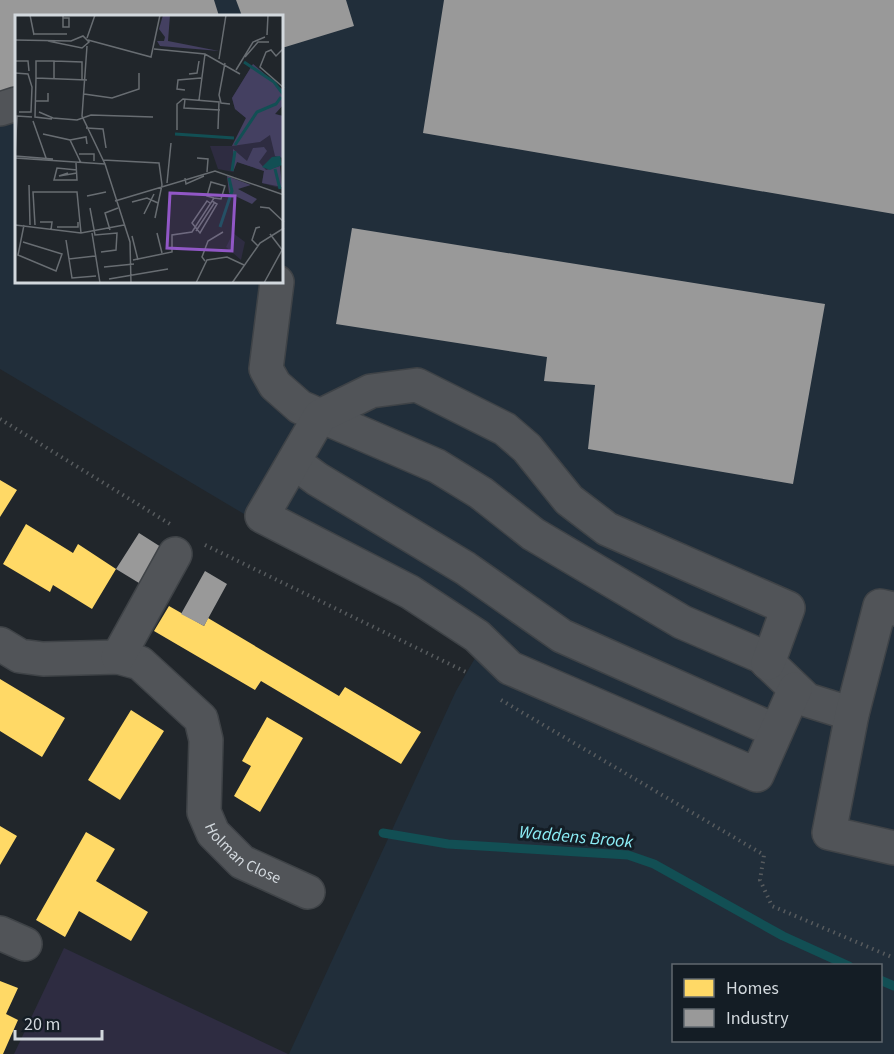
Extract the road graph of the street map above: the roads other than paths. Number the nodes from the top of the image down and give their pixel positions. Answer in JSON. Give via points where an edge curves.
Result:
{"nodes":[{"id":1,"x":15,"y":104,"type":"edge"},
{"id":2,"x":0,"y":109,"type":"edge"},
{"id":3,"x":277,"y":284,"type":"edge"},
{"id":4,"x":320,"y":416,"type":"junction"},
{"id":5,"x":294,"y":462,"type":"junction"},
{"id":6,"x":175,"y":554,"type":"road end"},
{"id":7,"x":894,"y":609,"type":"edge"},
{"id":8,"x":0,"y":644,"type":"edge"},
{"id":9,"x":118,"y":657,"type":"junction"},
{"id":10,"x":768,"y":663,"type":"junction"},
{"id":11,"x":795,"y":688,"type":"junction"},
{"id":12,"x":852,"y":714,"type":"junction"},
{"id":13,"x":776,"y":731,"type":"junction"},
{"id":14,"x":894,"y":848,"type":"edge"},
{"id":15,"x":308,"y":892,"type":"dead end"}],
"edges":[{"from":1,"to":2,"type":"street"},
{"from":3,"to":4,"type":"street","via":[[266,369],[275,385],[300,407]]},
{"from":4,"to":5,"type":"street"},
{"from":4,"to":10,"type":"street","via":[[437,466],[481,492],[533,534],[682,622]]},
{"from":4,"to":10,"type":"street","via":[[371,391],[417,385],[505,429],[527,448],[569,500],[608,529],[788,608]]},
{"from":5,"to":13,"type":"street","via":[[465,568],[562,636]]},
{"from":5,"to":13,"type":"street","via":[[262,516],[410,592],[477,636],[510,668],[757,775]]},
{"from":6,"to":9,"type":"street"},
{"from":7,"to":12,"type":"street","via":[[880,606]]},
{"from":8,"to":9,"type":"street","name":"Holman Close","via":[[20,656],[43,659]]},
{"from":9,"to":15,"type":"street","name":"Holman Close","via":[[140,663],[201,719],[206,740],[204,812],[213,833],[242,862]]},
{"from":10,"to":11,"type":"street"},
{"from":11,"to":12,"type":"street","via":[[807,700]]},
{"from":11,"to":13,"type":"street"},
{"from":12,"to":14,"type":"street","via":[[829,832]]}]}
